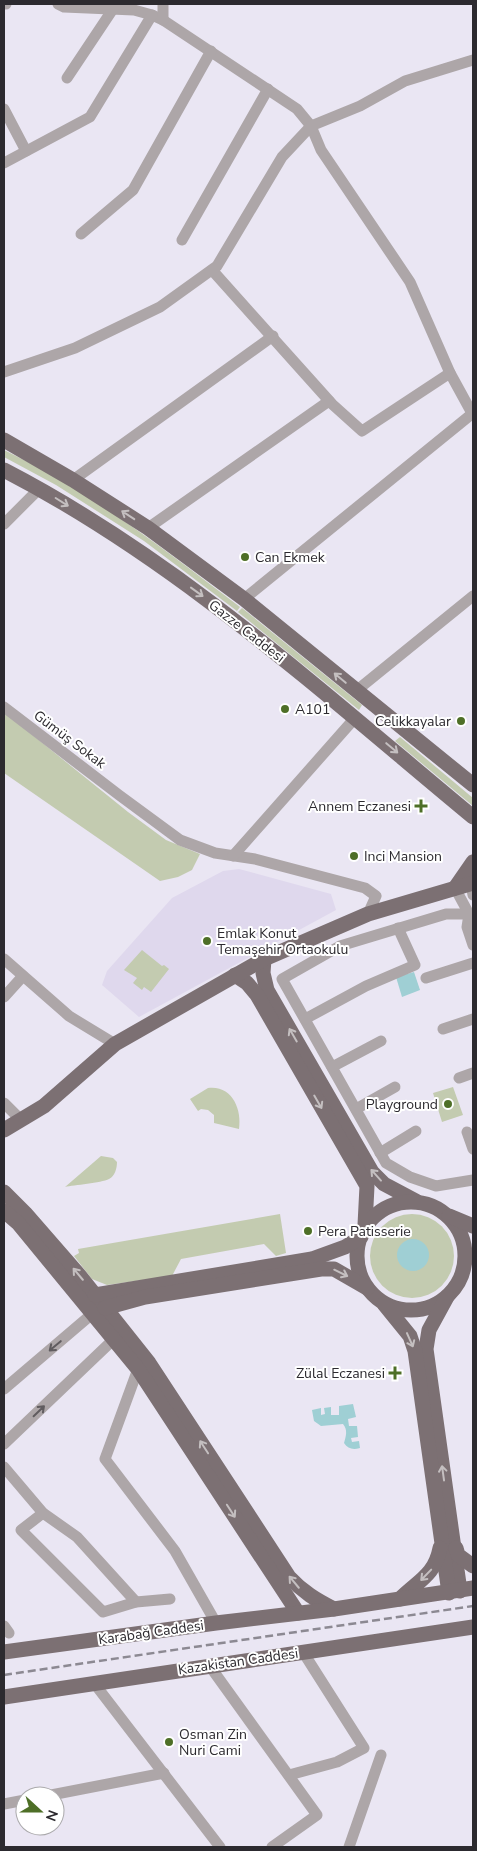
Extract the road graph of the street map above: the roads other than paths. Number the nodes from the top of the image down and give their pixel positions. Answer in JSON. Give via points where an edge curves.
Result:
{"nodes":[{"id":1,"x":58,"y":4,"type":"edge"},
{"id":2,"x":163,"y":4,"type":"edge"},
{"id":3,"x":113,"y":9,"type":"junction"},
{"id":4,"x":152,"y":15,"type":"junction"},
{"id":5,"x":163,"y":20,"type":"junction"},
{"id":6,"x":211,"y":51,"type":"junction"},
{"id":7,"x":473,"y":60,"type":"edge"},
{"id":8,"x":67,"y":78,"type":"dead end"},
{"id":9,"x":268,"y":89,"type":"junction"},
{"id":10,"x":4,"y":109,"type":"edge"},
{"id":11,"x":312,"y":126,"type":"junction"},
{"id":12,"x":26,"y":151,"type":"junction"},
{"id":13,"x":4,"y":163,"type":"edge"},
{"id":14,"x":81,"y":234,"type":"dead end"},
{"id":15,"x":182,"y":240,"type":"dead end"},
{"id":16,"x":212,"y":270,"type":"junction"},
{"id":17,"x":273,"y":336,"type":"junction"},
{"id":18,"x":4,"y":372,"type":"edge"},
{"id":19,"x":450,"y":373,"type":"junction"},
{"id":20,"x":329,"y":401,"type":"junction"},
{"id":21,"x":473,"y":414,"type":"edge"},
{"id":22,"x":4,"y":440,"type":"edge"},
{"id":23,"x":4,"y":470,"type":"edge"},
{"id":24,"x":73,"y":480,"type":"junction"},
{"id":25,"x":40,"y":488,"type":"junction"},
{"id":26,"x":4,"y":524,"type":"edge"},
{"id":27,"x":148,"y":528,"type":"junction"},
{"id":28,"x":473,"y":596,"type":"edge"},
{"id":29,"x":244,"y":598,"type":"junction"},
{"id":30,"x":356,"y":691,"type":"junction"},
{"id":31,"x":4,"y":707,"type":"edge"},
{"id":32,"x":356,"y":718,"type":"junction"},
{"id":33,"x":473,"y":785,"type":"edge"},
{"id":34,"x":447,"y":795,"type":"junction"},
{"id":35,"x":473,"y":817,"type":"edge"},
{"id":36,"x":473,"y":825,"type":"edge"},
{"id":37,"x":233,"y":856,"type":"junction"},
{"id":38,"x":473,"y":862,"type":"edge"},
{"id":39,"x":454,"y":888,"type":"junction"},
{"id":40,"x":473,"y":888,"type":"edge"},
{"id":41,"x":368,"y":914,"type":"junction"},
{"id":42,"x":469,"y":914,"type":"junction"},
{"id":43,"x":398,"y":928,"type":"junction"},
{"id":44,"x":473,"y":945,"type":"edge"},
{"id":45,"x":4,"y":958,"type":"edge"},
{"id":46,"x":264,"y":958,"type":"junction"},
{"id":47,"x":473,"y":963,"type":"edge"},
{"id":48,"x":235,"y":975,"type":"junction"},
{"id":49,"x":23,"y":976,"type":"junction"},
{"id":50,"x":426,"y":978,"type":"dead end"},
{"id":51,"x":4,"y":997,"type":"edge"},
{"id":52,"x":305,"y":1019,"type":"junction"},
{"id":53,"x":473,"y":1020,"type":"edge"},
{"id":54,"x":443,"y":1029,"type":"dead end"},
{"id":55,"x":381,"y":1041,"type":"dead end"},
{"id":56,"x":115,"y":1044,"type":"junction"},
{"id":57,"x":332,"y":1067,"type":"junction"},
{"id":58,"x":473,"y":1073,"type":"edge"},
{"id":59,"x":459,"y":1078,"type":"dead end"},
{"id":60,"x":395,"y":1087,"type":"dead end"},
{"id":61,"x":4,"y":1103,"type":"edge"},
{"id":62,"x":356,"y":1109,"type":"junction"},
{"id":63,"x":21,"y":1120,"type":"junction"},
{"id":64,"x":4,"y":1130,"type":"edge"},
{"id":65,"x":416,"y":1130,"type":"dead end"},
{"id":66,"x":467,"y":1132,"type":"dead end"},
{"id":67,"x":473,"y":1149,"type":"edge"},
{"id":68,"x":380,"y":1153,"type":"junction"},
{"id":69,"x":473,"y":1180,"type":"edge"},
{"id":70,"x":4,"y":1192,"type":"edge"},
{"id":71,"x":416,"y":1202,"type":"junction"},
{"id":72,"x":4,"y":1210,"type":"edge"},
{"id":73,"x":448,"y":1215,"type":"junction"},
{"id":74,"x":473,"y":1226,"type":"edge"},
{"id":75,"x":363,"y":1231,"type":"junction"},
{"id":76,"x":473,"y":1265,"type":"edge"},
{"id":77,"x":460,"y":1280,"type":"junction"},
{"id":78,"x":368,"y":1289,"type":"junction"},
{"id":79,"x":95,"y":1295,"type":"junction"},
{"id":80,"x":449,"y":1295,"type":"junction"},
{"id":81,"x":381,"y":1301,"type":"junction"},
{"id":82,"x":98,"y":1311,"type":"junction"},
{"id":83,"x":114,"y":1340,"type":"junction"},
{"id":84,"x":138,"y":1369,"type":"junction"},
{"id":85,"x":4,"y":1389,"type":"edge"},
{"id":86,"x":4,"y":1444,"type":"edge"},
{"id":87,"x":4,"y":1468,"type":"edge"},
{"id":88,"x":442,"y":1505,"type":"junction"},
{"id":89,"x":43,"y":1513,"type":"junction"},
{"id":90,"x":447,"y":1543,"type":"junction"},
{"id":91,"x":473,"y":1566,"type":"edge"},
{"id":92,"x":461,"y":1591,"type":"edge"},
{"id":93,"x":170,"y":1599,"type":"dead end"},
{"id":94,"x":400,"y":1600,"type":"junction"},
{"id":95,"x":136,"y":1602,"type":"junction"},
{"id":96,"x":334,"y":1609,"type":"junction"},
{"id":97,"x":298,"y":1613,"type":"junction"},
{"id":98,"x":216,"y":1623,"type":"junction"},
{"id":99,"x":473,"y":1627,"type":"edge"},
{"id":100,"x":4,"y":1652,"type":"edge"},
{"id":101,"x":303,"y":1652,"type":"junction"},
{"id":102,"x":210,"y":1665,"type":"junction"},
{"id":103,"x":94,"y":1683,"type":"junction"},
{"id":104,"x":4,"y":1697,"type":"edge"},
{"id":105,"x":381,"y":1755,"type":"dead end"},
{"id":106,"x":164,"y":1774,"type":"junction"},
{"id":107,"x":289,"y":1775,"type":"junction"},
{"id":108,"x":65,"y":1792,"type":"edge"},
{"id":109,"x":220,"y":1847,"type":"edge"},
{"id":110,"x":272,"y":1847,"type":"edge"},
{"id":111,"x":349,"y":1847,"type":"edge"}],
"edges":[{"from":1,"to":3,"type":"street"},
{"from":2,"to":5,"type":"street"},
{"from":3,"to":4,"type":"street"},
{"from":3,"to":8,"type":"street"},
{"from":4,"to":5,"type":"street"},
{"from":4,"to":12,"type":"street","via":[[90,117]]},
{"from":5,"to":6,"type":"street"},
{"from":6,"to":9,"type":"street"},
{"from":6,"to":14,"type":"street","via":[[133,190]]},
{"from":7,"to":11,"type":"street","via":[[405,81],[360,106]]},
{"from":9,"to":11,"type":"street","via":[[296,109]]},
{"from":9,"to":15,"type":"street"},
{"from":10,"to":12,"type":"street"},
{"from":11,"to":16,"type":"street","via":[[282,157]]},
{"from":11,"to":19,"type":"street","via":[[321,150],[410,282]]},
{"from":12,"to":13,"type":"street"},
{"from":16,"to":17,"type":"street"},
{"from":16,"to":18,"type":"street","via":[[151,311],[74,348]]},
{"from":17,"to":20,"type":"street"},
{"from":17,"to":24,"type":"street"},
{"from":19,"to":20,"type":"street","via":[[362,431]]},
{"from":19,"to":21,"type":"street"},
{"from":20,"to":27,"type":"street"},
{"from":21,"to":29,"type":"street"},
{"from":22,"to":24,"type":"main road","name":"Gazze Caddesi"},
{"from":23,"to":25,"type":"main road","name":"Gazze Caddesi"},
{"from":27,"to":24,"type":"main road","name":"Gazze Caddesi","one_way":true},
{"from":25,"to":26,"type":"street"},
{"from":25,"to":32,"type":"main road","name":"Gazze Caddesi","one_way":true,"via":[[132,545],[218,607]]},
{"from":27,"to":29,"type":"main road","name":"Gazze Caddesi"},
{"from":28,"to":30,"type":"street"},
{"from":30,"to":29,"type":"main road","name":"Gazze Caddesi","one_way":true},
{"from":30,"to":33,"type":"main road","name":"Gazze Caddesi"},
{"from":31,"to":37,"type":"street","name":"Gümüş Sokak","via":[[180,840]]},
{"from":32,"to":34,"type":"main road","name":"Gazze Caddesi","one_way":true},
{"from":32,"to":37,"type":"street"},
{"from":34,"to":35,"type":"main road","name":"Gazze Caddesi"},
{"from":34,"to":36,"type":"main road"},
{"from":37,"to":41,"type":"street","name":"Gümüş Sokak","via":[[365,888],[376,896]]},
{"from":38,"to":39,"type":"main road"},
{"from":39,"to":40,"type":"main road"},
{"from":39,"to":41,"type":"main road"},
{"from":39,"to":42,"type":"street"},
{"from":41,"to":46,"type":"main road"},
{"from":42,"to":43,"type":"street","via":[[446,914]]},
{"from":42,"to":44,"type":"street","via":[[467,927]]},
{"from":43,"to":52,"type":"street","via":[[415,965],[366,986]]},
{"from":43,"to":52,"type":"street","via":[[340,946],[282,979]]},
{"from":45,"to":49,"type":"street"},
{"from":46,"to":48,"type":"main road"},
{"from":71,"to":46,"type":"main road","one_way":true,"via":[[384,1184],[372,1172],[267,990]]},
{"from":47,"to":50,"type":"street"},
{"from":48,"to":56,"type":"main road"},
{"from":48,"to":75,"type":"main road","one_way":true,"via":[[257,995],[367,1186]]},
{"from":49,"to":51,"type":"street"},
{"from":49,"to":56,"type":"street","via":[[69,1016]]},
{"from":52,"to":57,"type":"street"},
{"from":53,"to":54,"type":"street"},
{"from":55,"to":57,"type":"street"},
{"from":56,"to":63,"type":"main road","via":[[44,1106]]},
{"from":57,"to":62,"type":"street"},
{"from":58,"to":59,"type":"street"},
{"from":60,"to":62,"type":"street"},
{"from":61,"to":63,"type":"street"},
{"from":62,"to":68,"type":"street"},
{"from":63,"to":64,"type":"main road"},
{"from":65,"to":68,"type":"street"},
{"from":66,"to":67,"type":"street"},
{"from":68,"to":69,"type":"street","via":[[386,1163],[410,1177],[436,1186]]},
{"from":79,"to":70,"type":"main road","one_way":true},
{"from":71,"to":73,"type":"main road","via":[[433,1206]]},
{"from":71,"to":75,"type":"main road","via":[[399,1203],[382,1210]]},
{"from":72,"to":82,"type":"main road"},
{"from":73,"to":74,"type":"main road"},
{"from":73,"to":77,"type":"main road","via":[[459,1229],[465,1246]]},
{"from":75,"to":78,"type":"main road","via":[[357,1254],[360,1272]]},
{"from":75,"to":79,"type":"main road","via":[[345,1247],[312,1259]]},
{"from":76,"to":77,"type":"main road"},
{"from":77,"to":80,"type":"main road"},
{"from":78,"to":81,"type":"main road"},
{"from":82,"to":78,"type":"main road","one_way":true,"via":[[145,1298],[322,1269],[334,1269]]},
{"from":79,"to":82,"type":"main road"},
{"from":80,"to":81,"type":"main road","via":[[434,1305],[416,1310],[398,1308]]},
{"from":88,"to":80,"type":"main road","one_way":true,"via":[[426,1349],[429,1330]]},
{"from":81,"to":88,"type":"main road","one_way":true,"via":[[410,1336],[415,1351]]},
{"from":82,"to":83,"type":"main road"},
{"from":82,"to":85,"type":"street","one_way":true},
{"from":96,"to":82,"type":"main road","one_way":true,"via":[[313,1599],[289,1577],[148,1363]]},
{"from":83,"to":84,"type":"main road"},
{"from":86,"to":83,"type":"street","one_way":true},
{"from":84,"to":97,"type":"main road","one_way":true},
{"from":84,"to":98,"type":"street","via":[[105,1459],[175,1551]]},
{"from":87,"to":89,"type":"street"},
{"from":88,"to":90,"type":"main road"},
{"from":89,"to":95,"type":"street","via":[[77,1537]]},
{"from":89,"to":95,"type":"street","via":[[21,1530],[103,1612]]},
{"from":90,"to":91,"type":"main road"},
{"from":90,"to":92,"type":"main road"},
{"from":90,"to":94,"type":"main road","one_way":true,"via":[[429,1573]]},
{"from":92,"to":94,"type":"main road","name":"Karabağ Caddesi"},
{"from":93,"to":95,"type":"street"},
{"from":94,"to":96,"type":"main road","name":"Karabağ Caddesi"},
{"from":96,"to":97,"type":"main road","name":"Karabağ Caddesi"},
{"from":97,"to":98,"type":"main road","name":"Karabağ Caddesi"},
{"from":98,"to":100,"type":"main road","name":"Karabağ Caddesi"},
{"from":99,"to":101,"type":"main road","name":"Kazakistan Caddesi"},
{"from":101,"to":102,"type":"main road","name":"Kazakistan Caddesi"},
{"from":101,"to":107,"type":"street","via":[[364,1748],[337,1762]]},
{"from":102,"to":103,"type":"main road","name":"Kazakistan Caddesi"},
{"from":102,"to":107,"type":"street"},
{"from":103,"to":104,"type":"main road","name":"Kazakistan Caddesi"},
{"from":103,"to":106,"type":"street"},
{"from":105,"to":111,"type":"street"},
{"from":106,"to":108,"type":"street"},
{"from":106,"to":109,"type":"street"},
{"from":107,"to":110,"type":"street","via":[[317,1816]]}]}
